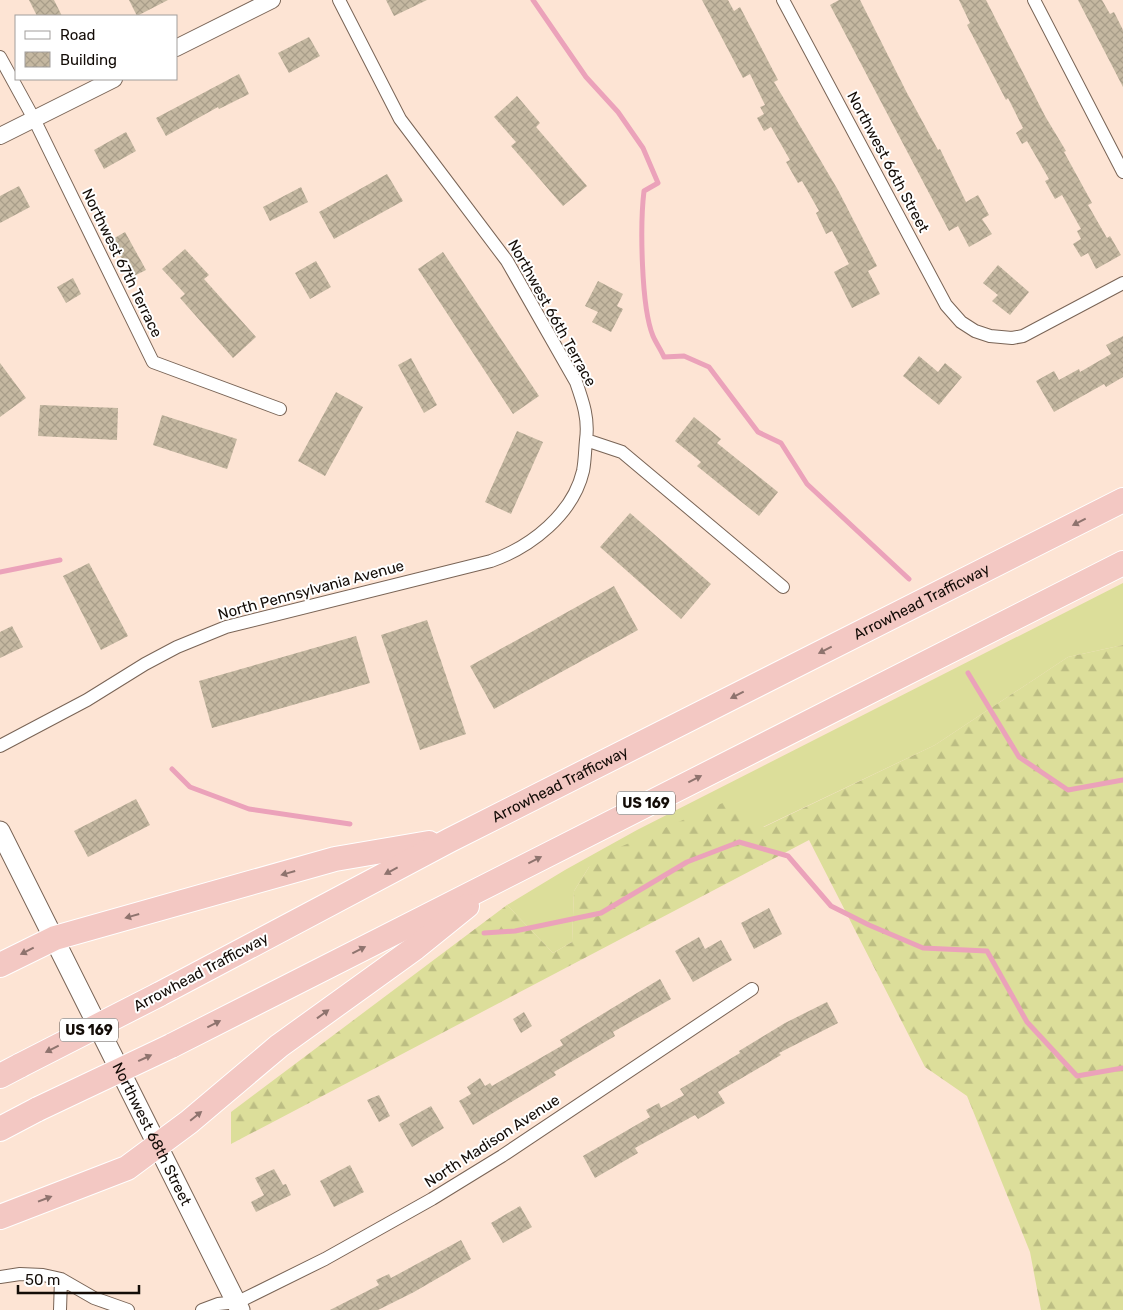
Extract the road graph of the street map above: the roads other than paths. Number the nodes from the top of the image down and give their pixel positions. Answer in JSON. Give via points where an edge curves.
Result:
{"nodes":[{"id":1,"x":272,"y":0,"type":"edge"},
{"id":2,"x":339,"y":0,"type":"edge"},
{"id":3,"x":783,"y":0,"type":"edge"},
{"id":4,"x":1034,"y":0,"type":"edge"},
{"id":5,"x":178,"y":47,"type":"edge"},
{"id":6,"x":0,"y":57,"type":"edge"},
{"id":7,"x":112,"y":80,"type":"edge"},
{"id":8,"x":34,"y":119,"type":"junction"},
{"id":9,"x":0,"y":136,"type":"edge"},
{"id":10,"x":1123,"y":172,"type":"edge"},
{"id":11,"x":1123,"y":282,"type":"edge"},
{"id":12,"x":280,"y":409,"type":"dead end"},
{"id":13,"x":586,"y":440,"type":"junction"},
{"id":14,"x":1123,"y":500,"type":"edge"},
{"id":15,"x":1123,"y":563,"type":"edge"},
{"id":16,"x":783,"y":587,"type":"dead end"},
{"id":17,"x":0,"y":746,"type":"edge"},
{"id":18,"x":0,"y":831,"type":"edge"},
{"id":19,"x":450,"y":840,"type":"junction"},
{"id":20,"x":507,"y":874,"type":"junction"},
{"id":21,"x":55,"y":938,"type":"junction"},
{"id":22,"x":0,"y":965,"type":"edge"},
{"id":23,"x":752,"y":988,"type":"dead end"},
{"id":24,"x":0,"y":1076,"type":"edge"},
{"id":25,"x":0,"y":1129,"type":"edge"},
{"id":26,"x":158,"y":1145,"type":"junction"},
{"id":27,"x":0,"y":1217,"type":"edge"},
{"id":28,"x":0,"y":1277,"type":"edge"},
{"id":29,"x":61,"y":1279,"type":"junction"},
{"id":30,"x":242,"y":1307,"type":"edge"},
{"id":31,"x":60,"y":1310,"type":"edge"},
{"id":32,"x":128,"y":1310,"type":"edge"},
{"id":33,"x":202,"y":1310,"type":"edge"}],
"edges":[{"from":1,"to":5,"type":"street"},
{"from":2,"to":13,"type":"street","name":"Northwest 66th Terrace","via":[[400,119],[507,261],[571,374],[584,403],[588,425]]},
{"from":3,"to":11,"type":"street","name":"Northwest 66th Street","via":[[946,305],[961,322],[975,331],[1001,338],[1023,336]]},
{"from":4,"to":10,"type":"street"},
{"from":6,"to":8,"type":"street","name":"Northwest 67th Terrace"},
{"from":7,"to":8,"type":"street"},
{"from":8,"to":9,"type":"street"},
{"from":8,"to":12,"type":"street","name":"Northwest 67th Terrace","via":[[153,362]]},
{"from":13,"to":16,"type":"street","via":[[622,452]]},
{"from":13,"to":17,"type":"street","name":"North Pennsylvania Avenue","via":[[583,471],[567,504],[552,523],[524,546],[491,561],[226,627],[145,664],[87,700]]},
{"from":14,"to":19,"type":"highway","name":"Arrowhead Trafficway","number":"US 169","one_way":true},
{"from":20,"to":15,"type":"highway","number":"US 169","one_way":true},
{"from":18,"to":21,"type":"main road","name":"Northwest 68th Street"},
{"from":19,"to":21,"type":"highway","one_way":true,"via":[[335,860]]},
{"from":19,"to":24,"type":"highway","name":"Arrowhead Trafficway","number":"US 169","one_way":true,"bridge":true},
{"from":25,"to":20,"type":"highway","number":"US 169","one_way":true,"bridge":true,"via":[[171,1046]]},
{"from":26,"to":20,"type":"highway","one_way":true,"via":[[279,1046],[415,948]]},
{"from":21,"to":22,"type":"highway","one_way":true},
{"from":21,"to":26,"type":"main road","name":"Northwest 68th Street"},
{"from":23,"to":30,"type":"street","name":"North Madison Avenue","via":[[502,1156]]},
{"from":27,"to":26,"type":"highway","one_way":true,"via":[[127,1168]]},
{"from":26,"to":30,"type":"main road","name":"Northwest 68th Street"},
{"from":28,"to":29,"type":"street","via":[[28,1274]]},
{"from":29,"to":31,"type":"street"},
{"from":29,"to":32,"type":"street","via":[[94,1298]]},
{"from":30,"to":33,"type":"street","name":"North Madison Avenue","via":[[218,1304]]}]}
